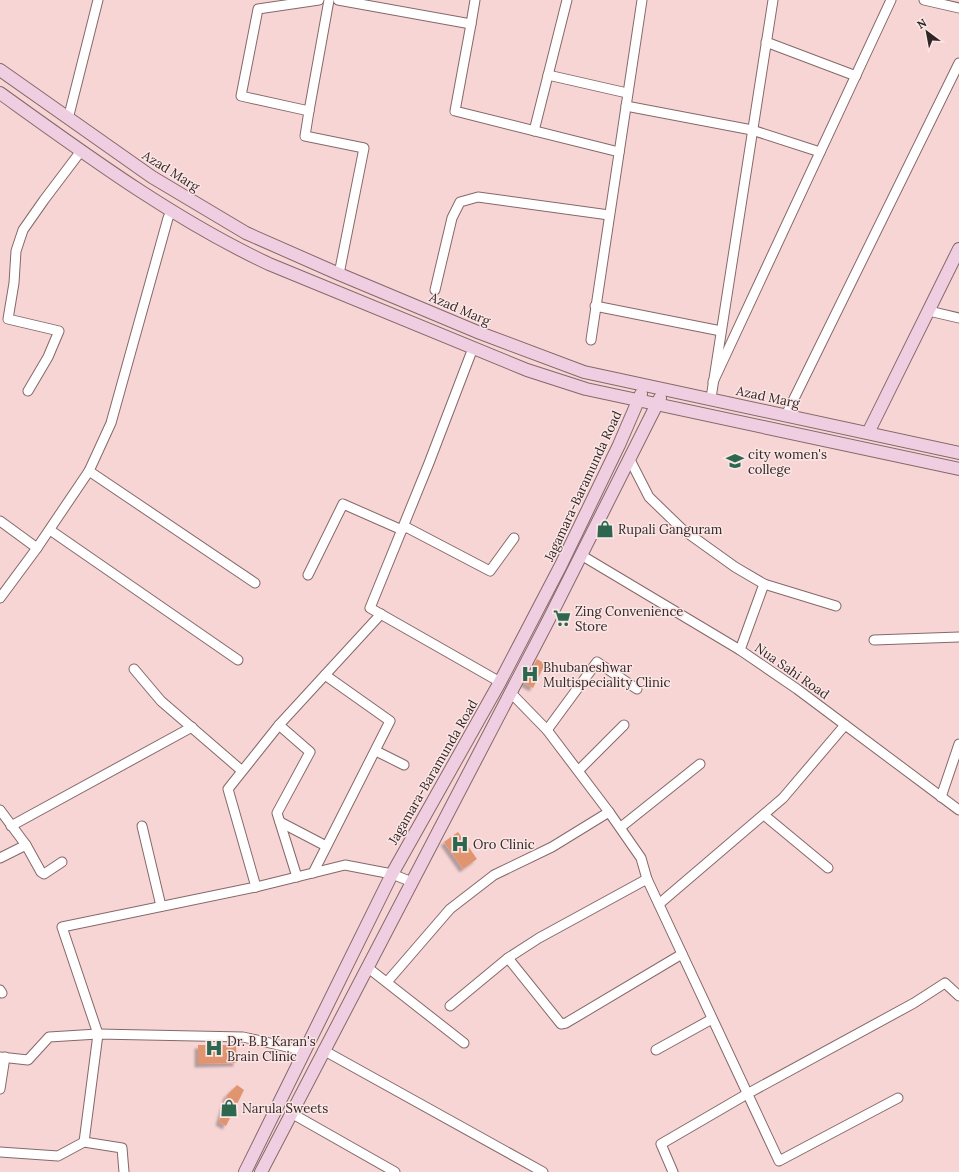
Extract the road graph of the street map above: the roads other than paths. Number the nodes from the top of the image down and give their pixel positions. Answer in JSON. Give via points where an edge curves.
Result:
{"nodes":[{"id":1,"x":98,"y":0,"type":"edge"},
{"id":2,"x":319,"y":0,"type":"edge"},
{"id":3,"x":329,"y":0,"type":"edge"},
{"id":4,"x":338,"y":0,"type":"edge"},
{"id":5,"x":476,"y":0,"type":"edge"},
{"id":6,"x":567,"y":0,"type":"edge"},
{"id":7,"x":642,"y":0,"type":"edge"},
{"id":8,"x":772,"y":0,"type":"edge"},
{"id":9,"x":891,"y":0,"type":"edge"},
{"id":10,"x":924,"y":0,"type":"edge"},
{"id":11,"x":959,"y":8,"type":"edge"},
{"id":12,"x":471,"y":24,"type":"junction"},
{"id":13,"x":766,"y":42,"type":"junction"},
{"id":14,"x":959,"y":62,"type":"edge"},
{"id":15,"x":0,"y":70,"type":"edge"},
{"id":16,"x":548,"y":75,"type":"junction"},
{"id":17,"x":856,"y":76,"type":"junction"},
{"id":18,"x":0,"y":93,"type":"edge"},
{"id":19,"x":627,"y":93,"type":"junction"},
{"id":20,"x":626,"y":106,"type":"junction"},
{"id":21,"x":309,"y":111,"type":"junction"},
{"id":22,"x":68,"y":119,"type":"junction"},
{"id":23,"x":752,"y":130,"type":"junction"},
{"id":24,"x":534,"y":131,"type":"junction"},
{"id":25,"x":81,"y":151,"type":"junction"},
{"id":26,"x":619,"y":152,"type":"junction"},
{"id":27,"x":820,"y":152,"type":"junction"},
{"id":28,"x":172,"y":210,"type":"junction"},
{"id":29,"x":609,"y":215,"type":"junction"},
{"id":30,"x":959,"y":249,"type":"edge"},
{"id":31,"x":339,"y":274,"type":"junction"},
{"id":32,"x":434,"y":290,"type":"dead end"},
{"id":33,"x":595,"y":306,"type":"junction"},
{"id":34,"x":928,"y":310,"type":"junction"},
{"id":35,"x":959,"y":318,"type":"edge"},
{"id":36,"x":721,"y":331,"type":"junction"},
{"id":37,"x":591,"y":340,"type":"dead end"},
{"id":38,"x":473,"y":348,"type":"junction"},
{"id":39,"x":713,"y":382,"type":"junction"},
{"id":40,"x":644,"y":385,"type":"junction"},
{"id":41,"x":663,"y":389,"type":"junction"},
{"id":42,"x":28,"y":391,"type":"dead end"},
{"id":43,"x":711,"y":398,"type":"junction"},
{"id":44,"x":638,"y":400,"type":"junction"},
{"id":45,"x":657,"y":405,"type":"junction"},
{"id":46,"x":786,"y":415,"type":"junction"},
{"id":47,"x":868,"y":433,"type":"junction"},
{"id":48,"x":959,"y":453,"type":"edge"},
{"id":49,"x":629,"y":458,"type":"junction"},
{"id":50,"x":959,"y":469,"type":"edge"},
{"id":51,"x":89,"y":471,"type":"junction"},
{"id":52,"x":0,"y":521,"type":"edge"},
{"id":53,"x":403,"y":528,"type":"junction"},
{"id":54,"x":50,"y":530,"type":"junction"},
{"id":55,"x":514,"y":538,"type":"dead end"},
{"id":56,"x":37,"y":548,"type":"junction"},
{"id":57,"x":581,"y":555,"type":"junction"},
{"id":58,"x":308,"y":575,"type":"dead end"},
{"id":59,"x":256,"y":583,"type":"dead end"},
{"id":60,"x":764,"y":584,"type":"junction"},
{"id":61,"x":0,"y":598,"type":"edge"},
{"id":62,"x":836,"y":606,"type":"dead end"},
{"id":63,"x":380,"y":614,"type":"junction"},
{"id":64,"x":959,"y":637,"type":"edge"},
{"id":65,"x":874,"y":640,"type":"dead end"},
{"id":66,"x":740,"y":650,"type":"junction"},
{"id":67,"x":238,"y":660,"type":"dead end"},
{"id":68,"x":134,"y":669,"type":"dead end"},
{"id":69,"x":325,"y":675,"type":"junction"},
{"id":70,"x":500,"y":682,"type":"junction"},
{"id":71,"x":637,"y":689,"type":"dead end"},
{"id":72,"x":510,"y":692,"type":"junction"},
{"id":73,"x":845,"y":724,"type":"junction"},
{"id":74,"x":279,"y":725,"type":"junction"},
{"id":75,"x":624,"y":725,"type":"dead end"},
{"id":76,"x":192,"y":727,"type":"junction"},
{"id":77,"x":547,"y":730,"type":"junction"},
{"id":78,"x":959,"y":744,"type":"edge"},
{"id":79,"x":376,"y":751,"type":"junction"},
{"id":80,"x":700,"y":764,"type":"dead end"},
{"id":81,"x":404,"y":765,"type":"dead end"},
{"id":82,"x":241,"y":770,"type":"junction"},
{"id":83,"x":579,"y":770,"type":"junction"},
{"id":84,"x":941,"y":797,"type":"junction"},
{"id":85,"x":0,"y":810,"type":"edge"},
{"id":86,"x":959,"y":810,"type":"edge"},
{"id":87,"x":609,"y":812,"type":"junction"},
{"id":88,"x":764,"y":815,"type":"junction"},
{"id":89,"x":280,"y":822,"type":"junction"},
{"id":90,"x":12,"y":826,"type":"junction"},
{"id":91,"x":142,"y":826,"type":"dead end"},
{"id":92,"x":621,"y":827,"type":"junction"},
{"id":93,"x":26,"y":845,"type":"junction"},
{"id":94,"x":326,"y":846,"type":"junction"},
{"id":95,"x":0,"y":858,"type":"edge"},
{"id":96,"x":62,"y":862,"type":"dead end"},
{"id":97,"x":828,"y":868,"type":"dead end"},
{"id":98,"x":313,"y":873,"type":"junction"},
{"id":99,"x":392,"y":874,"type":"junction"},
{"id":100,"x":297,"y":877,"type":"junction"},
{"id":101,"x":647,"y":879,"type":"junction"},
{"id":102,"x":412,"y":882,"type":"junction"},
{"id":103,"x":256,"y":887,"type":"junction"},
{"id":104,"x":658,"y":904,"type":"junction"},
{"id":105,"x":161,"y":906,"type":"junction"},
{"id":106,"x":682,"y":954,"type":"junction"},
{"id":107,"x":508,"y":958,"type":"junction"},
{"id":108,"x":367,"y":967,"type":"junction"},
{"id":109,"x":387,"y":982,"type":"junction"},
{"id":110,"x":959,"y":996,"type":"edge"},
{"id":111,"x":450,"y":1006,"type":"dead end"},
{"id":112,"x":712,"y":1019,"type":"junction"},
{"id":113,"x":98,"y":1034,"type":"junction"},
{"id":114,"x":464,"y":1043,"type":"dead end"},
{"id":115,"x":323,"y":1050,"type":"junction"},
{"id":116,"x":656,"y":1050,"type":"dead end"},
{"id":117,"x":305,"y":1051,"type":"junction"},
{"id":118,"x":2,"y":1057,"type":"edge"},
{"id":119,"x":0,"y":1089,"type":"edge"},
{"id":120,"x":747,"y":1094,"type":"junction"},
{"id":121,"x":898,"y":1098,"type":"dead end"},
{"id":122,"x":291,"y":1113,"type":"junction"},
{"id":123,"x":84,"y":1142,"type":"junction"},
{"id":124,"x":0,"y":1152,"type":"edge"},
{"id":125,"x":392,"y":1171,"type":"edge"},
{"id":126,"x":540,"y":1171,"type":"edge"},
{"id":127,"x":124,"y":1172,"type":"edge"},
{"id":128,"x":245,"y":1172,"type":"edge"},
{"id":129,"x":261,"y":1172,"type":"edge"},
{"id":130,"x":673,"y":1172,"type":"edge"}],
"edges":[{"from":1,"to":22,"type":"street"},
{"from":2,"to":21,"type":"street","via":[[258,9],[241,96]]},
{"from":3,"to":21,"type":"street"},
{"from":4,"to":12,"type":"street"},
{"from":5,"to":12,"type":"street"},
{"from":6,"to":16,"type":"street"},
{"from":7,"to":19,"type":"street"},
{"from":8,"to":13,"type":"street"},
{"from":9,"to":17,"type":"street"},
{"from":10,"to":11,"type":"street"},
{"from":12,"to":24,"type":"street","via":[[455,111]]},
{"from":13,"to":17,"type":"street"},
{"from":13,"to":23,"type":"street"},
{"from":14,"to":46,"type":"street"},
{"from":15,"to":22,"type":"street","name":"Azad Marg"},
{"from":16,"to":19,"type":"street"},
{"from":16,"to":24,"type":"street"},
{"from":17,"to":27,"type":"street"},
{"from":18,"to":25,"type":"street"},
{"from":19,"to":20,"type":"street"},
{"from":20,"to":23,"type":"street"},
{"from":20,"to":26,"type":"street"},
{"from":21,"to":31,"type":"street","via":[[306,136],[364,148]]},
{"from":22,"to":31,"type":"street","name":"Azad Marg","via":[[152,177],[246,233]]},
{"from":23,"to":27,"type":"street"},
{"from":23,"to":36,"type":"street"},
{"from":24,"to":26,"type":"street"},
{"from":25,"to":28,"type":"street"},
{"from":25,"to":42,"type":"street","via":[[24,230],[16,251],[8,319],[58,331],[48,357]]},
{"from":26,"to":29,"type":"street"},
{"from":27,"to":39,"type":"street"},
{"from":28,"to":38,"type":"street","via":[[239,250],[268,264]]},
{"from":28,"to":51,"type":"street","via":[[111,423]]},
{"from":29,"to":32,"type":"street","via":[[478,197],[460,202],[452,218]]},
{"from":29,"to":33,"type":"street"},
{"from":30,"to":34,"type":"street"},
{"from":31,"to":40,"type":"street","name":"Azad Marg","via":[[548,360],[584,372]]},
{"from":33,"to":36,"type":"street"},
{"from":33,"to":37,"type":"street"},
{"from":34,"to":35,"type":"street"},
{"from":34,"to":47,"type":"street"},
{"from":36,"to":39,"type":"street"},
{"from":38,"to":44,"type":"street","via":[[586,389]]},
{"from":38,"to":53,"type":"street"},
{"from":39,"to":43,"type":"street"},
{"from":40,"to":41,"type":"street","name":"Azad Marg"},
{"from":40,"to":44,"type":"street","name":"Jagamara-Baramunda Road"},
{"from":41,"to":43,"type":"street","name":"Azad Marg"},
{"from":41,"to":45,"type":"street","name":"Jagamara-Baramunda Road"},
{"from":43,"to":46,"type":"street","name":"Azad Marg"},
{"from":44,"to":45,"type":"street"},
{"from":44,"to":70,"type":"street","name":"Jagamara-Baramunda Road","via":[[561,565]]},
{"from":45,"to":49,"type":"street","name":"Jagamara-Baramunda Road"},
{"from":45,"to":50,"type":"street"},
{"from":46,"to":47,"type":"street","name":"Azad Marg"},
{"from":47,"to":48,"type":"street","name":"Azad Marg"},
{"from":49,"to":57,"type":"street","name":"Jagamara-Baramunda Road"},
{"from":49,"to":60,"type":"street","via":[[648,497],[682,528],[735,567]]},
{"from":51,"to":54,"type":"street"},
{"from":51,"to":59,"type":"street"},
{"from":52,"to":56,"type":"street"},
{"from":53,"to":55,"type":"street","via":[[490,571]]},
{"from":53,"to":58,"type":"street","via":[[343,504]]},
{"from":53,"to":63,"type":"street","via":[[370,608]]},
{"from":54,"to":56,"type":"street"},
{"from":54,"to":67,"type":"street"},
{"from":56,"to":61,"type":"street"},
{"from":57,"to":66,"type":"street"},
{"from":57,"to":72,"type":"street","name":"Jagamara-Baramunda Road"},
{"from":60,"to":62,"type":"street"},
{"from":60,"to":66,"type":"street","name":"Nua Sahi Road"},
{"from":63,"to":69,"type":"street"},
{"from":63,"to":70,"type":"street"},
{"from":64,"to":65,"type":"street"},
{"from":66,"to":73,"type":"street","name":"Nua Sahi Road"},
{"from":68,"to":76,"type":"street","via":[[161,701]]},
{"from":69,"to":74,"type":"street"},
{"from":69,"to":79,"type":"street","via":[[390,721]]},
{"from":70,"to":99,"type":"street","name":"Jagamara-Baramunda Road"},
{"from":71,"to":77,"type":"street","via":[[597,662]]},
{"from":72,"to":77,"type":"street"},
{"from":72,"to":102,"type":"street","name":"Jagamara-Baramunda Road"},
{"from":73,"to":84,"type":"street","name":"Nua Sahi Road"},
{"from":73,"to":88,"type":"street","via":[[783,798]]},
{"from":74,"to":82,"type":"street"},
{"from":74,"to":89,"type":"street","via":[[310,752],[277,813]]},
{"from":75,"to":83,"type":"street"},
{"from":76,"to":82,"type":"street"},
{"from":76,"to":90,"type":"street"},
{"from":77,"to":83,"type":"street"},
{"from":78,"to":84,"type":"street"},
{"from":79,"to":81,"type":"street"},
{"from":79,"to":94,"type":"street"},
{"from":80,"to":92,"type":"street"},
{"from":82,"to":103,"type":"street","via":[[228,789]]},
{"from":83,"to":87,"type":"street"},
{"from":84,"to":86,"type":"street","name":"Nua Sahi Road"},
{"from":85,"to":90,"type":"street"},
{"from":87,"to":92,"type":"street"},
{"from":87,"to":109,"type":"street","via":[[552,847],[494,875],[450,909]]},
{"from":88,"to":97,"type":"street"},
{"from":88,"to":104,"type":"street"},
{"from":89,"to":94,"type":"street"},
{"from":89,"to":100,"type":"street"},
{"from":90,"to":93,"type":"street"},
{"from":91,"to":105,"type":"street"},
{"from":92,"to":101,"type":"street","via":[[641,858]]},
{"from":93,"to":95,"type":"street"},
{"from":93,"to":96,"type":"street","via":[[44,874]]},
{"from":94,"to":98,"type":"street"},
{"from":98,"to":99,"type":"street","via":[[345,865]]},
{"from":98,"to":100,"type":"street"},
{"from":99,"to":102,"type":"street"},
{"from":99,"to":117,"type":"street","name":"Jagamara-Baramunda Road"},
{"from":100,"to":103,"type":"street"},
{"from":101,"to":104,"type":"street"},
{"from":101,"to":107,"type":"street","via":[[539,938]]},
{"from":102,"to":108,"type":"street","name":"Jagamara-Baramunda Road"},
{"from":103,"to":105,"type":"street"},
{"from":104,"to":106,"type":"street"},
{"from":105,"to":113,"type":"street","via":[[62,927]]},
{"from":106,"to":107,"type":"street","via":[[561,1024]]},
{"from":106,"to":112,"type":"street"},
{"from":107,"to":111,"type":"street"},
{"from":108,"to":109,"type":"street"},
{"from":108,"to":115,"type":"street","name":"Jagamara-Baramunda Road"},
{"from":109,"to":114,"type":"street"},
{"from":110,"to":120,"type":"street","via":[[945,983],[914,1003]]},
{"from":112,"to":116,"type":"street"},
{"from":112,"to":120,"type":"street"},
{"from":113,"to":117,"type":"street","via":[[243,1037]]},
{"from":113,"to":118,"type":"street","via":[[49,1037],[28,1060]]},
{"from":113,"to":123,"type":"street"},
{"from":115,"to":122,"type":"street","name":"Jagamara-Baramunda Road"},
{"from":115,"to":126,"type":"street"},
{"from":117,"to":128,"type":"street","name":"Jagamara-Baramunda Road"},
{"from":118,"to":119,"type":"street"},
{"from":120,"to":121,"type":"street","via":[[779,1161]]},
{"from":120,"to":130,"type":"street","via":[[661,1144]]},
{"from":122,"to":125,"type":"street"},
{"from":122,"to":129,"type":"street","name":"Jagamara-Baramunda Road"},
{"from":123,"to":124,"type":"street","via":[[58,1156]]},
{"from":123,"to":127,"type":"street","via":[[122,1148]]}]}
